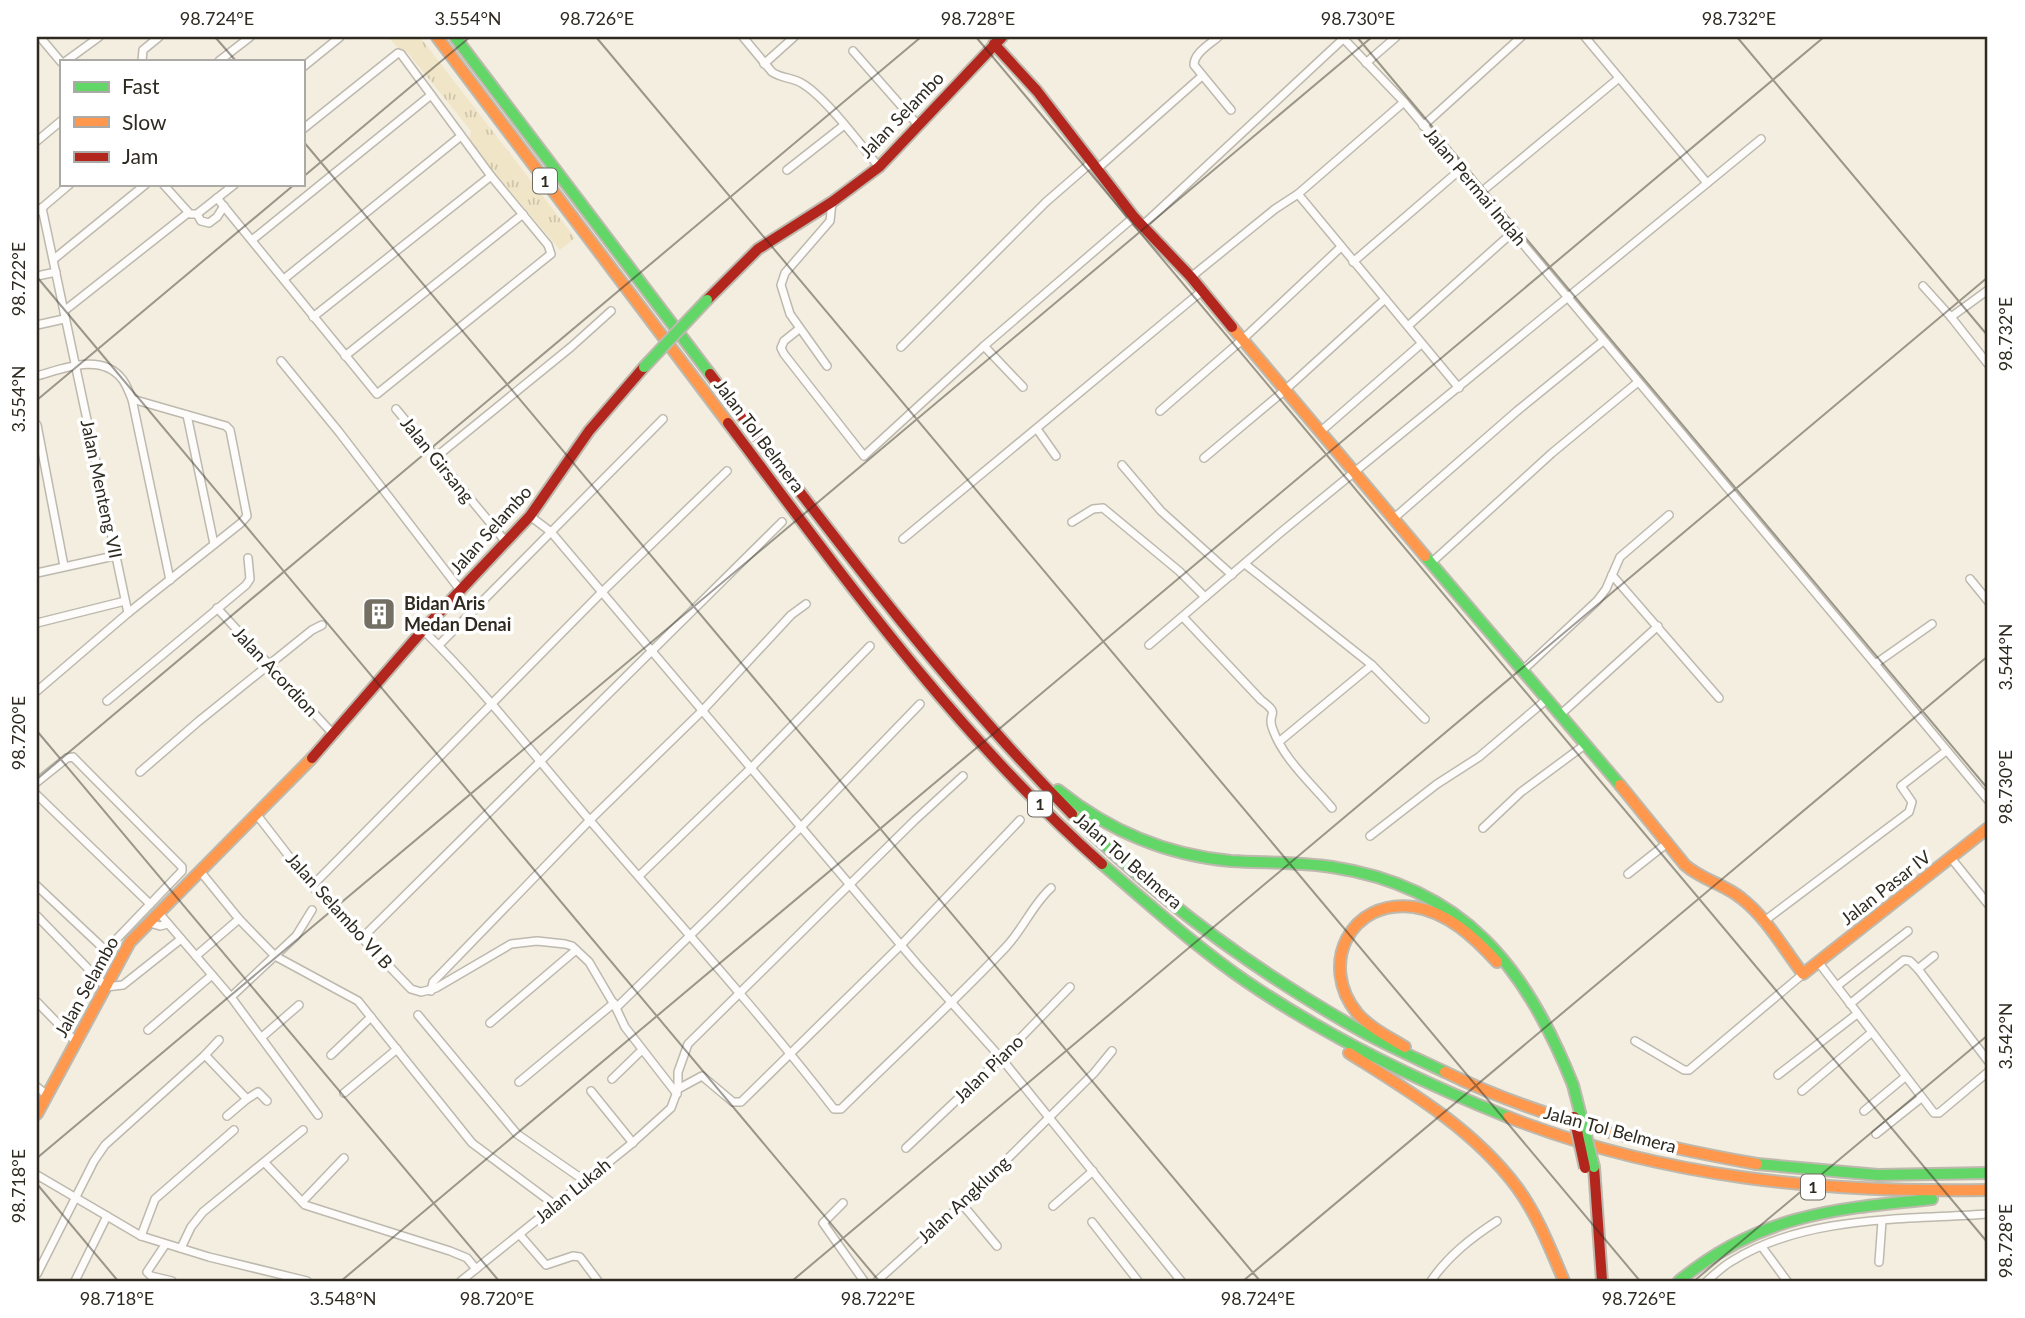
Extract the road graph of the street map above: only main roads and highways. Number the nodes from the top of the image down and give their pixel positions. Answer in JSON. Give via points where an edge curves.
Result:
{"nodes":[{"id":1,"x":437,"y":37,"type":"edge"},
{"id":2,"x":455,"y":37,"type":"edge"},
{"id":3,"x":998,"y":41,"type":"edge"},
{"id":4,"x":1014,"y":754,"type":"junction"},
{"id":5,"x":1988,"y":828,"type":"edge"},
{"id":6,"x":1274,"y":999,"type":"junction"},
{"id":7,"x":1456,"y":1079,"type":"junction"},
{"id":8,"x":1569,"y":1086,"type":"junction"},
{"id":9,"x":37,"y":1114,"type":"edge"},
{"id":10,"x":1589,"y":1167,"type":"junction"},
{"id":11,"x":1988,"y":1173,"type":"edge"},
{"id":12,"x":1988,"y":1192,"type":"edge"},
{"id":13,"x":1564,"y":1281,"type":"edge"},
{"id":14,"x":1594,"y":1281,"type":"edge"},
{"id":15,"x":1602,"y":1281,"type":"edge"},
{"id":16,"x":1679,"y":1281,"type":"edge"}],
"edges":[{"from":1,"to":6,"type":"main road","name":"Jalan Tol Belmera","number":"1","via":[[876,618],[947,703],[1070,835],[1193,941]]},
{"from":2,"to":4,"type":"main road","name":"Jalan Tol Belmera","number":"1","via":[[894,615]]},
{"from":3,"to":5,"type":"main road","name":"Jalan Pasar IV","via":[[1138,222],[1191,278],[1666,844],[1695,875],[1749,905],[1803,974]]},
{"from":3,"to":9,"type":"main road","name":"Jalan Selambo","bridge":true,"via":[[879,167],[758,249],[643,367],[589,431],[530,516],[423,630],[334,735],[130,942]]},
{"from":4,"to":7,"type":"main road","name":"Jalan Tol Belmera","number":"1","via":[[1137,874],[1264,972],[1378,1042]]},
{"from":4,"to":8,"type":"main road","via":[[1094,818],[1141,842],[1202,857],[1335,867],[1404,886],[1440,905],[1486,939],[1518,974],[1550,1027]]},
{"from":6,"to":12,"type":"main road","name":"Jalan Tol Belmera","number":"1","via":[[1363,1052],[1436,1088],[1513,1120],[1641,1159],[1728,1177],[1826,1188]]},
{"from":6,"to":13,"type":"main road","via":[[1446,1118],[1488,1155],[1533,1212]]},
{"from":7,"to":8,"type":"main road","via":[[1371,1026],[1344,995],[1338,976],[1342,948],[1348,934],[1373,912],[1417,908],[1471,936],[1532,1009]]},
{"from":7,"to":11,"type":"main road","name":"Jalan Tol Belmera","number":"1","via":[[1567,1122],[1730,1160],[1889,1175]]},
{"from":8,"to":10,"type":"main road","bridge":true},
{"from":10,"to":14,"type":"main road"},
{"from":10,"to":15,"type":"main road"},
{"from":12,"to":16,"type":"main road","via":[[1790,1219],[1722,1248]]}]}
